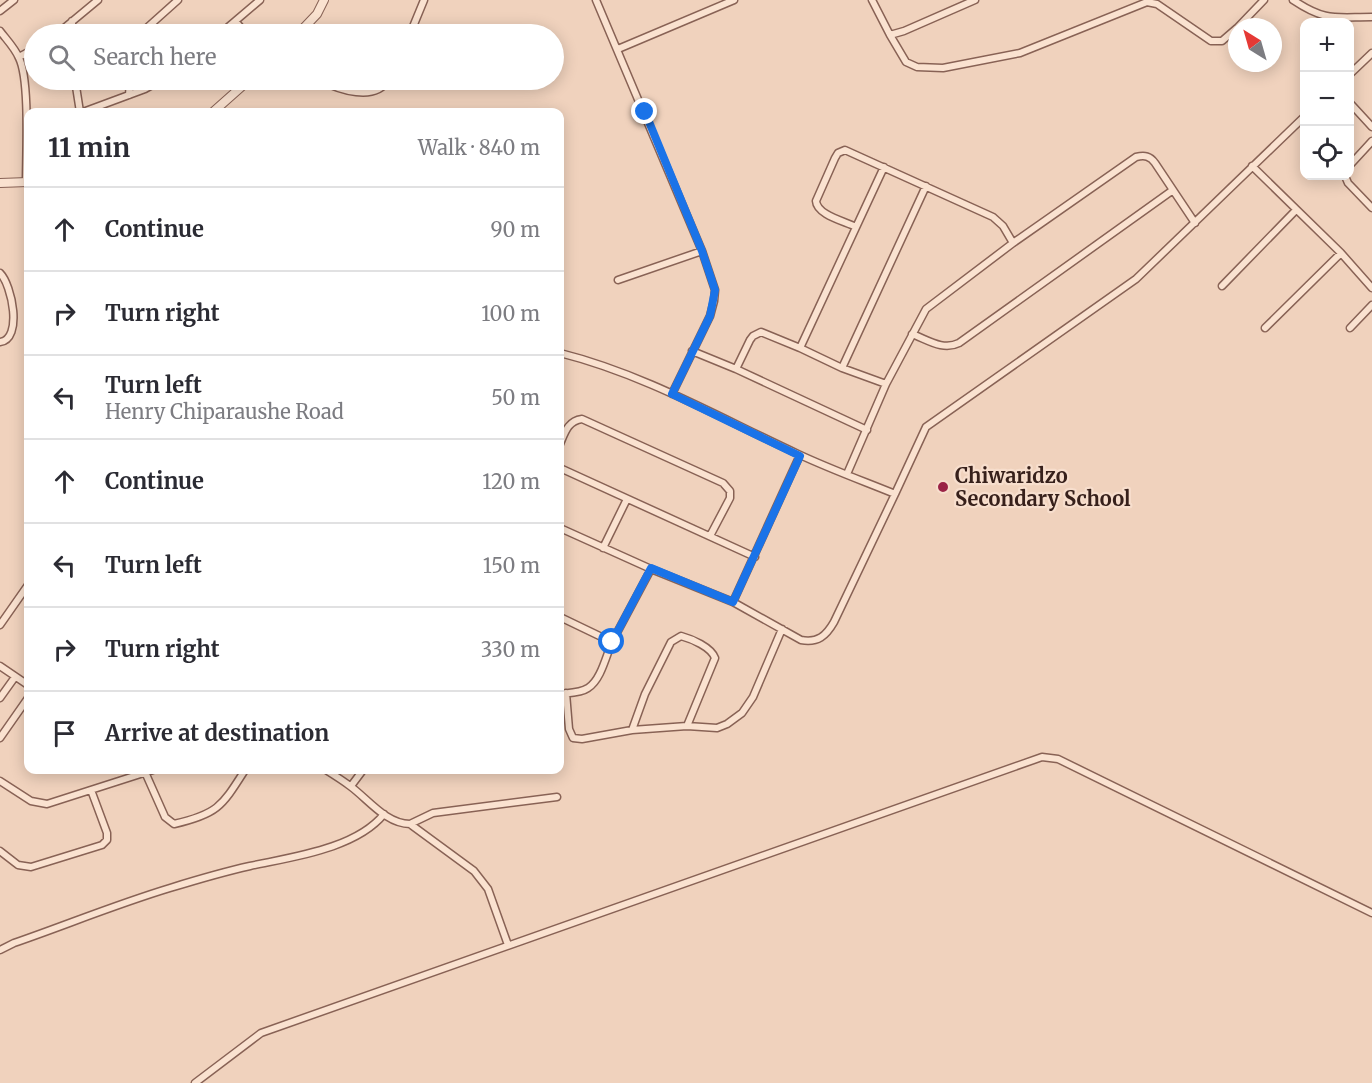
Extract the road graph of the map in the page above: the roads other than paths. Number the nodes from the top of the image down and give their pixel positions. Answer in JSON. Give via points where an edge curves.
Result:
{"nodes":[{"id":1,"x":14,"y":0,"type":"edge"},
{"id":2,"x":98,"y":0,"type":"edge"},
{"id":3,"x":178,"y":0,"type":"edge"},
{"id":4,"x":260,"y":0,"type":"edge"},
{"id":5,"x":324,"y":0,"type":"edge"},
{"id":6,"x":424,"y":0,"type":"edge"},
{"id":7,"x":596,"y":0,"type":"edge"},
{"id":8,"x":734,"y":0,"type":"edge"},
{"id":9,"x":872,"y":0,"type":"edge"},
{"id":10,"x":974,"y":0,"type":"edge"},
{"id":11,"x":1264,"y":0,"type":"edge"},
{"id":12,"x":1293,"y":0,"type":"edge"},
{"id":13,"x":0,"y":11,"type":"edge"},
{"id":14,"x":1372,"y":17,"type":"edge"},
{"id":15,"x":1247,"y":18,"type":"edge"},
{"id":16,"x":72,"y":21,"type":"joint"},
{"id":17,"x":236,"y":22,"type":"joint"},
{"id":18,"x":69,"y":24,"type":"edge"},
{"id":19,"x":151,"y":24,"type":"edge"},
{"id":20,"x":233,"y":24,"type":"edge"},
{"id":21,"x":308,"y":24,"type":"edge"},
{"id":22,"x":414,"y":24,"type":"edge"},
{"id":23,"x":2,"y":34,"type":"edge"},
{"id":24,"x":890,"y":35,"type":"junction"},
{"id":25,"x":1228,"y":36,"type":"edge"},
{"id":26,"x":618,"y":50,"type":"junction"},
{"id":27,"x":1372,"y":52,"type":"edge"},
{"id":28,"x":24,"y":54,"type":"edge"},
{"id":29,"x":19,"y":57,"type":"junction"},
{"id":30,"x":1352,"y":72,"type":"edge"},
{"id":31,"x":24,"y":78,"type":"edge"},
{"id":32,"x":25,"y":90,"type":"edge"},
{"id":33,"x":77,"y":90,"type":"edge"},
{"id":34,"x":129,"y":90,"type":"edge"},
{"id":35,"x":140,"y":90,"type":"edge"},
{"id":36,"x":238,"y":90,"type":"edge"},
{"id":37,"x":353,"y":90,"type":"edge"},
{"id":38,"x":380,"y":90,"type":"edge"},
{"id":39,"x":129,"y":95,"type":"junction"},
{"id":40,"x":1354,"y":107,"type":"edge"},
{"id":41,"x":26,"y":108,"type":"edge"},
{"id":42,"x":80,"y":108,"type":"edge"},
{"id":43,"x":92,"y":108,"type":"edge"},
{"id":44,"x":218,"y":108,"type":"edge"},
{"id":45,"x":1300,"y":122,"type":"edge"},
{"id":46,"x":1372,"y":127,"type":"edge"},
{"id":47,"x":1372,"y":141,"type":"edge"},
{"id":48,"x":1354,"y":161,"type":"edge"},
{"id":49,"x":1252,"y":166,"type":"junction"},
{"id":50,"x":884,"y":167,"type":"junction"},
{"id":51,"x":1347,"y":180,"type":"edge"},
{"id":52,"x":0,"y":183,"type":"edge"},
{"id":53,"x":24,"y":183,"type":"edge"},
{"id":54,"x":926,"y":186,"type":"junction"},
{"id":55,"x":1173,"y":190,"type":"junction"},
{"id":56,"x":1372,"y":208,"type":"edge"},
{"id":57,"x":1296,"y":210,"type":"junction"},
{"id":58,"x":1195,"y":223,"type":"junction"},
{"id":59,"x":856,"y":226,"type":"junction"},
{"id":60,"x":1013,"y":243,"type":"junction"},
{"id":61,"x":702,"y":251,"type":"junction"},
{"id":62,"x":1341,"y":253,"type":"junction"},
{"id":63,"x":0,"y":273,"type":"edge"},
{"id":64,"x":618,"y":280,"type":"dead end"},
{"id":65,"x":1222,"y":286,"type":"dead end"},
{"id":66,"x":1372,"y":288,"type":"edge"},
{"id":67,"x":1372,"y":305,"type":"edge"},
{"id":68,"x":1265,"y":328,"type":"dead end"},
{"id":69,"x":1350,"y":328,"type":"dead end"},
{"id":70,"x":912,"y":334,"type":"junction"},
{"id":71,"x":0,"y":342,"type":"edge"},
{"id":72,"x":800,"y":348,"type":"junction"},
{"id":73,"x":692,"y":351,"type":"junction"},
{"id":74,"x":564,"y":354,"type":"edge"},
{"id":75,"x":842,"y":368,"type":"junction"},
{"id":76,"x":736,"y":369,"type":"junction"},
{"id":77,"x":886,"y":384,"type":"junction"},
{"id":78,"x":672,"y":394,"type":"junction"},
{"id":79,"x":867,"y":430,"type":"junction"},
{"id":80,"x":564,"y":435,"type":"edge"},
{"id":81,"x":800,"y":456,"type":"junction"},
{"id":82,"x":564,"y":470,"type":"edge"},
{"id":83,"x":847,"y":474,"type":"junction"},
{"id":84,"x":896,"y":494,"type":"junction"},
{"id":85,"x":627,"y":499,"type":"junction"},
{"id":86,"x":564,"y":532,"type":"edge"},
{"id":87,"x":710,"y":536,"type":"junction"},
{"id":88,"x":603,"y":548,"type":"junction"},
{"id":89,"x":755,"y":557,"type":"junction"},
{"id":90,"x":651,"y":568,"type":"junction"},
{"id":91,"x":24,"y":591,"type":"edge"},
{"id":92,"x":733,"y":602,"type":"junction"},
{"id":93,"x":564,"y":619,"type":"edge"},
{"id":94,"x":0,"y":625,"type":"edge"},
{"id":95,"x":782,"y":629,"type":"junction"},
{"id":96,"x":612,"y":642,"type":"junction"},
{"id":97,"x":0,"y":666,"type":"edge"},
{"id":98,"x":15,"y":677,"type":"junction"},
{"id":99,"x":24,"y":683,"type":"edge"},
{"id":100,"x":564,"y":693,"type":"edge"},
{"id":101,"x":0,"y":698,"type":"edge"},
{"id":102,"x":564,"y":700,"type":"edge"},
{"id":103,"x":24,"y":704,"type":"edge"},
{"id":104,"x":687,"y":726,"type":"junction"},
{"id":105,"x":632,"y":730,"type":"junction"},
{"id":106,"x":0,"y":738,"type":"edge"},
{"id":107,"x":139,"y":774,"type":"edge"},
{"id":108,"x":146,"y":774,"type":"edge"},
{"id":109,"x":242,"y":774,"type":"edge"},
{"id":110,"x":332,"y":774,"type":"edge"},
{"id":111,"x":360,"y":774,"type":"edge"},
{"id":112,"x":0,"y":781,"type":"edge"},
{"id":113,"x":351,"y":786,"type":"junction"},
{"id":114,"x":91,"y":790,"type":"junction"},
{"id":115,"x":557,"y":797,"type":"dead end"},
{"id":116,"x":384,"y":814,"type":"junction"},
{"id":117,"x":410,"y":824,"type":"junction"},
{"id":118,"x":0,"y":851,"type":"edge"},
{"id":119,"x":1372,"y":913,"type":"edge"},
{"id":120,"x":508,"y":945,"type":"junction"},
{"id":121,"x":0,"y":950,"type":"edge"},
{"id":122,"x":195,"y":1083,"type":"edge"}],
"edges":[{"from":1,"to":13,"type":"street"},
{"from":2,"to":16,"type":"street"},
{"from":3,"to":19,"type":"street"},
{"from":4,"to":17,"type":"street"},
{"from":5,"to":21,"type":"street"},
{"from":6,"to":22,"type":"street"},
{"from":7,"to":26,"type":"street"},
{"from":8,"to":26,"type":"street"},
{"from":9,"to":24,"type":"street"},
{"from":10,"to":24,"type":"street"},
{"from":11,"to":15,"type":"street"},
{"from":12,"to":14,"type":"street","via":[[1318,15]]},
{"from":16,"to":18,"type":"street"},
{"from":17,"to":20,"type":"street"},
{"from":23,"to":29,"type":"street"},
{"from":24,"to":25,"type":"street","via":[[906,62],[933,69],[1020,53],[1146,2],[1157,4],[1211,40],[1222,41]]},
{"from":26,"to":61,"type":"street"},
{"from":27,"to":30,"type":"street"},
{"from":28,"to":29,"type":"street"},
{"from":29,"to":31,"type":"street"},
{"from":32,"to":41,"type":"street"},
{"from":33,"to":42,"type":"street"},
{"from":34,"to":39,"type":"street"},
{"from":35,"to":39,"type":"street"},
{"from":36,"to":44,"type":"street"},
{"from":37,"to":38,"type":"street"},
{"from":39,"to":43,"type":"street"},
{"from":40,"to":46,"type":"street"},
{"from":45,"to":49,"type":"street"},
{"from":47,"to":48,"type":"street"},
{"from":49,"to":57,"type":"street"},
{"from":49,"to":58,"type":"street"},
{"from":50,"to":54,"type":"street"},
{"from":50,"to":59,"type":"street"},
{"from":50,"to":59,"type":"street","via":[[845,150],[834,158],[816,205]]},
{"from":51,"to":56,"type":"street"},
{"from":52,"to":53,"type":"street"},
{"from":54,"to":60,"type":"street","via":[[993,217]]},
{"from":54,"to":75,"type":"street"},
{"from":55,"to":58,"type":"street"},
{"from":55,"to":60,"type":"street","via":[[1152,158],[1136,157]]},
{"from":55,"to":70,"type":"street","via":[[959,343],[944,347]]},
{"from":57,"to":62,"type":"street"},
{"from":57,"to":65,"type":"street"},
{"from":58,"to":84,"type":"street","via":[[1116,294],[926,427]]},
{"from":59,"to":72,"type":"street"},
{"from":60,"to":70,"type":"street","via":[[926,309]]},
{"from":61,"to":64,"type":"street"},
{"from":61,"to":73,"type":"street","via":[[715,290],[714,301]]},
{"from":62,"to":66,"type":"street"},
{"from":62,"to":68,"type":"street"},
{"from":63,"to":71,"type":"street","via":[[8,283],[14,327],[11,336]]},
{"from":67,"to":69,"type":"street"},
{"from":70,"to":77,"type":"street"},
{"from":72,"to":75,"type":"street"},
{"from":72,"to":76,"type":"street","via":[[767,333],[757,334]]},
{"from":73,"to":76,"type":"street"},
{"from":73,"to":78,"type":"street"},
{"from":74,"to":78,"type":"street"},
{"from":75,"to":77,"type":"street"},
{"from":76,"to":79,"type":"street"},
{"from":77,"to":79,"type":"street"},
{"from":78,"to":81,"type":"street"},
{"from":79,"to":83,"type":"street"},
{"from":80,"to":87,"type":"street","via":[[569,424],[582,418],[723,483],[730,498]]},
{"from":81,"to":83,"type":"street"},
{"from":81,"to":89,"type":"street"},
{"from":82,"to":85,"type":"street"},
{"from":83,"to":84,"type":"street"},
{"from":84,"to":95,"type":"street","via":[[829,631],[809,642]]},
{"from":85,"to":87,"type":"street"},
{"from":85,"to":88,"type":"street"},
{"from":86,"to":88,"type":"street"},
{"from":87,"to":89,"type":"street"},
{"from":88,"to":90,"type":"street"},
{"from":89,"to":92,"type":"street"},
{"from":90,"to":92,"type":"street"},
{"from":90,"to":96,"type":"street"},
{"from":91,"to":94,"type":"street"},
{"from":92,"to":95,"type":"street"},
{"from":93,"to":96,"type":"street"},
{"from":95,"to":104,"type":"street","via":[[753,697],[742,713],[717,728]]},
{"from":96,"to":100,"type":"street","via":[[590,687]]},
{"from":97,"to":98,"type":"street"},
{"from":98,"to":99,"type":"street"},
{"from":98,"to":101,"type":"street"},
{"from":102,"to":105,"type":"street","via":[[573,738]]},
{"from":103,"to":106,"type":"street"},
{"from":104,"to":105,"type":"street"},
{"from":104,"to":105,"type":"street","via":[[715,658],[713,652],[681,636],[671,642]]},
{"from":107,"to":114,"type":"street"},
{"from":108,"to":109,"type":"street","via":[[165,818],[174,824],[214,810]]},
{"from":110,"to":113,"type":"street"},
{"from":111,"to":113,"type":"street"},
{"from":112,"to":114,"type":"street","via":[[39,804]]},
{"from":113,"to":116,"type":"street"},
{"from":114,"to":118,"type":"street","via":[[107,833],[102,845],[31,867],[18,865]]},
{"from":115,"to":117,"type":"street","via":[[433,813]]},
{"from":116,"to":117,"type":"street"},
{"from":116,"to":121,"type":"street","via":[[355,838],[170,888]]},
{"from":117,"to":120,"type":"street","via":[[474,871],[488,889]]},
{"from":119,"to":120,"type":"street","via":[[1058,759],[1042,757]]},
{"from":120,"to":122,"type":"street","via":[[261,1033]]}]}
